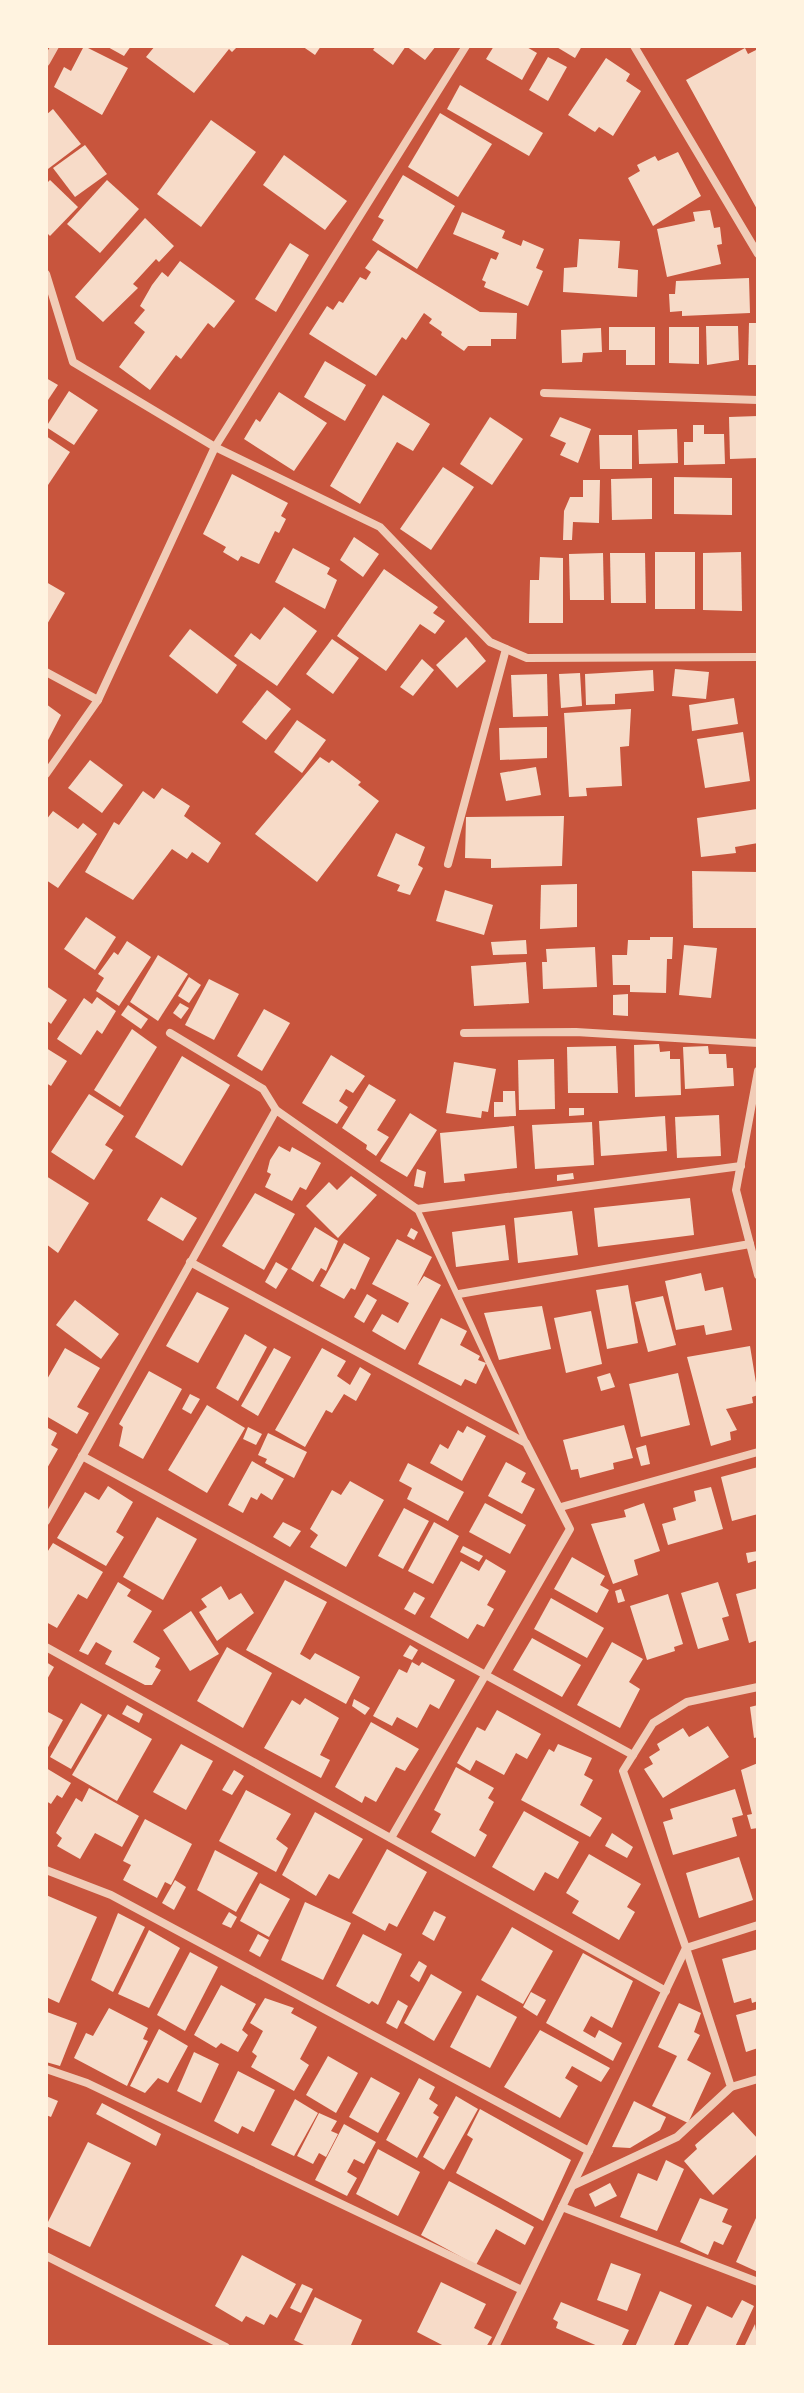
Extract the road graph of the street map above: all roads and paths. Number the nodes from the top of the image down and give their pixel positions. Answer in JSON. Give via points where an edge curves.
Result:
{"nodes":[{"id":1,"x":55,"y":46,"type":"edge"},
{"id":2,"x":466,"y":46,"type":"edge"},
{"id":3,"x":634,"y":46,"type":"edge"},
{"id":4,"x":46,"y":62,"type":"edge"},
{"id":5,"x":758,"y":254,"type":"edge"},
{"id":6,"x":46,"y":274,"type":"edge"},
{"id":7,"x":544,"y":393,"type":"dead end"},
{"id":8,"x":758,"y":400,"type":"edge"},
{"id":9,"x":215,"y":447,"type":"junction"},
{"id":10,"x":506,"y":649,"type":"junction"},
{"id":11,"x":758,"y":657,"type":"edge"},
{"id":12,"x":46,"y":672,"type":"edge"},
{"id":13,"x":98,"y":700,"type":"junction"},
{"id":14,"x":46,"y":774,"type":"edge"},
{"id":15,"x":448,"y":864,"type":"dead end"},
{"id":16,"x":170,"y":1033,"type":"dead end"},
{"id":17,"x":464,"y":1033,"type":"dead end"},
{"id":18,"x":758,"y":1043,"type":"edge"},
{"id":19,"x":758,"y":1071,"type":"edge"},
{"id":20,"x":276,"y":1110,"type":"junction"},
{"id":21,"x":741,"y":1166,"type":"junction"},
{"id":22,"x":417,"y":1209,"type":"junction"},
{"id":23,"x":750,"y":1244,"type":"junction"},
{"id":24,"x":190,"y":1262,"type":"junction"},
{"id":25,"x":758,"y":1275,"type":"edge"},
{"id":26,"x":459,"y":1294,"type":"junction"},
{"id":27,"x":526,"y":1443,"type":"junction"},
{"id":28,"x":758,"y":1452,"type":"edge"},
{"id":29,"x":82,"y":1456,"type":"junction"},
{"id":30,"x":561,"y":1507,"type":"junction"},
{"id":31,"x":47,"y":1514,"type":"edge"},
{"id":32,"x":46,"y":1647,"type":"edge"},
{"id":33,"x":486,"y":1675,"type":"junction"},
{"id":34,"x":758,"y":1687,"type":"edge"},
{"id":35,"x":633,"y":1755,"type":"junction"},
{"id":36,"x":391,"y":1838,"type":"junction"},
{"id":37,"x":46,"y":1870,"type":"edge"},
{"id":38,"x":758,"y":1925,"type":"edge"},
{"id":39,"x":686,"y":1948,"type":"junction"},
{"id":40,"x":666,"y":1991,"type":"junction"},
{"id":41,"x":46,"y":2069,"type":"edge"},
{"id":42,"x":758,"y":2079,"type":"edge"},
{"id":43,"x":731,"y":2087,"type":"junction"},
{"id":44,"x":589,"y":2151,"type":"junction"},
{"id":45,"x":573,"y":2185,"type":"junction"},
{"id":46,"x":562,"y":2207,"type":"junction"},
{"id":47,"x":46,"y":2256,"type":"edge"},
{"id":48,"x":758,"y":2282,"type":"edge"},
{"id":49,"x":522,"y":2290,"type":"junction"},
{"id":50,"x":226,"y":2347,"type":"edge"},
{"id":51,"x":495,"y":2347,"type":"edge"}],
"edges":[{"from":1,"to":4,"type":"street"},
{"from":2,"to":9,"type":"street"},
{"from":3,"to":5,"type":"street"},
{"from":6,"to":9,"type":"street","via":[[73,362]]},
{"from":7,"to":8,"type":"street"},
{"from":9,"to":10,"type":"street","via":[[380,527],[490,642]]},
{"from":9,"to":13,"type":"street"},
{"from":10,"to":11,"type":"street","via":[[527,658]]},
{"from":10,"to":15,"type":"street"},
{"from":12,"to":13,"type":"street"},
{"from":13,"to":14,"type":"street"},
{"from":16,"to":20,"type":"street","via":[[263,1089]]},
{"from":17,"to":18,"type":"street","via":[[576,1032]]},
{"from":19,"to":21,"type":"street"},
{"from":20,"to":22,"type":"street"},
{"from":20,"to":24,"type":"street"},
{"from":21,"to":22,"type":"street"},
{"from":21,"to":23,"type":"street","via":[[736,1190]]},
{"from":22,"to":26,"type":"lane"},
{"from":23,"to":25,"type":"street"},
{"from":23,"to":26,"type":"street"},
{"from":24,"to":27,"type":"street"},
{"from":24,"to":29,"type":"street"},
{"from":26,"to":27,"type":"lane"},
{"from":27,"to":30,"type":"street"},
{"from":28,"to":30,"type":"street"},
{"from":29,"to":31,"type":"street"},
{"from":29,"to":33,"type":"street"},
{"from":30,"to":33,"type":"street","via":[[570,1529]]},
{"from":32,"to":36,"type":"street"},
{"from":33,"to":35,"type":"street"},
{"from":33,"to":36,"type":"street"},
{"from":34,"to":35,"type":"street","via":[[687,1702],[653,1723]]},
{"from":35,"to":39,"type":"street","via":[[623,1771]]},
{"from":36,"to":40,"type":"street"},
{"from":37,"to":44,"type":"street","via":[[111,1895]]},
{"from":38,"to":39,"type":"street"},
{"from":39,"to":40,"type":"street"},
{"from":39,"to":43,"type":"street"},
{"from":40,"to":44,"type":"street"},
{"from":41,"to":49,"type":"street","via":[[87,2083]]},
{"from":42,"to":43,"type":"street"},
{"from":43,"to":45,"type":"street","via":[[677,2137]]},
{"from":44,"to":45,"type":"street"},
{"from":45,"to":46,"type":"street"},
{"from":46,"to":48,"type":"street"},
{"from":46,"to":49,"type":"street"},
{"from":47,"to":50,"type":"street"},
{"from":49,"to":51,"type":"street"}]}
